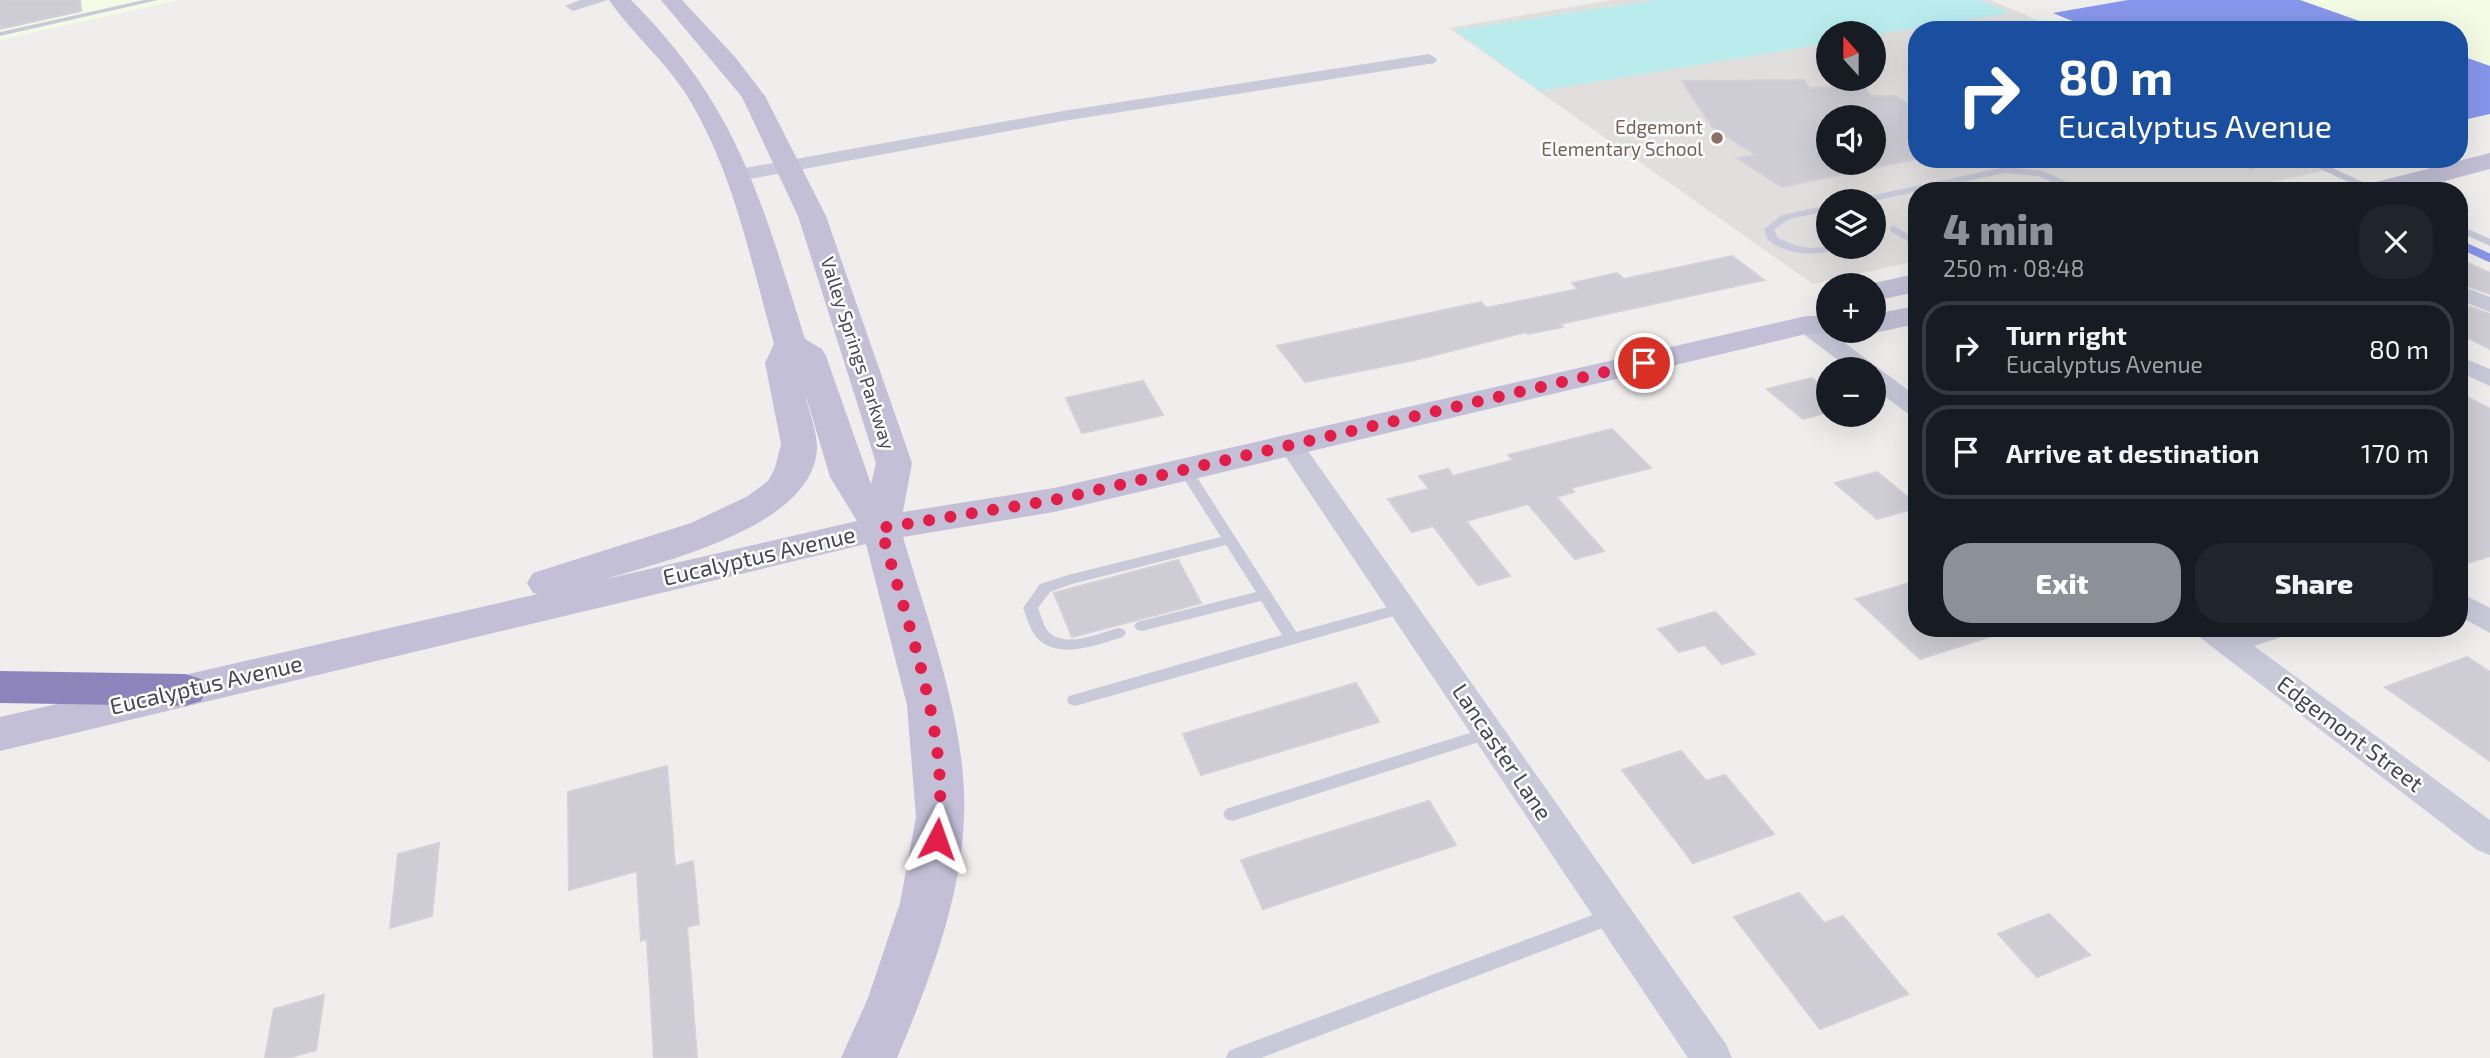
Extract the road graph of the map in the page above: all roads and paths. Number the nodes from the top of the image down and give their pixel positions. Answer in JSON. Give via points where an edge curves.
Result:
{"nodes":[{"id":1,"x":154,"y":0,"type":"edge"},
{"id":2,"x":600,"y":0,"type":"edge"},
{"id":3,"x":619,"y":0,"type":"edge"},
{"id":4,"x":671,"y":0,"type":"edge"},
{"id":5,"x":573,"y":6,"type":"dead end"},
{"id":6,"x":0,"y":34,"type":"edge"},
{"id":7,"x":1429,"y":59,"type":"dead end"},
{"id":8,"x":2490,"y":161,"type":"edge"},
{"id":9,"x":790,"y":166,"type":"junction"},
{"id":10,"x":2468,"y":167,"type":"edge"},
{"id":11,"x":2324,"y":168,"type":"edge"},
{"id":12,"x":2463,"y":168,"type":"edge"},
{"id":13,"x":739,"y":176,"type":"junction"},
{"id":14,"x":1949,"y":182,"type":"edge"},
{"id":15,"x":2060,"y":182,"type":"edge"},
{"id":16,"x":2356,"y":182,"type":"edge"},
{"id":17,"x":2410,"y":182,"type":"edge"},
{"id":18,"x":1908,"y":191,"type":"edge"},
{"id":19,"x":1886,"y":195,"type":"edge"},
{"id":20,"x":1816,"y":211,"type":"edge"},
{"id":21,"x":1894,"y":229,"type":"dead end"},
{"id":22,"x":2468,"y":232,"type":"edge"},
{"id":23,"x":1908,"y":238,"type":"edge"},
{"id":24,"x":2490,"y":243,"type":"edge"},
{"id":25,"x":1816,"y":251,"type":"edge"},
{"id":26,"x":1908,"y":285,"type":"edge"},
{"id":27,"x":1886,"y":289,"type":"edge"},
{"id":28,"x":2468,"y":296,"type":"edge"},
{"id":29,"x":2490,"y":305,"type":"edge"},
{"id":30,"x":1908,"y":317,"type":"edge"},
{"id":31,"x":1816,"y":321,"type":"edge"},
{"id":32,"x":1886,"y":321,"type":"edge"},
{"id":33,"x":1842,"y":343,"type":"edge"},
{"id":34,"x":790,"y":344,"type":"junction"},
{"id":35,"x":1854,"y":357,"type":"edge"},
{"id":36,"x":2468,"y":368,"type":"edge"},
{"id":37,"x":2490,"y":379,"type":"edge"},
{"id":38,"x":1886,"y":385,"type":"edge"},
{"id":39,"x":1908,"y":402,"type":"edge"},
{"id":40,"x":1292,"y":447,"type":"junction"},
{"id":41,"x":1186,"y":471,"type":"junction"},
{"id":42,"x":881,"y":528,"type":"junction"},
{"id":43,"x":1230,"y":539,"type":"junction"},
{"id":44,"x":1265,"y":595,"type":"junction"},
{"id":45,"x":1403,"y":608,"type":"junction"},
{"id":46,"x":2468,"y":608,"type":"edge"},
{"id":47,"x":2490,"y":622,"type":"edge"},
{"id":48,"x":1142,"y":626,"type":"dead end"},
{"id":49,"x":1118,"y":633,"type":"dead end"},
{"id":50,"x":2220,"y":637,"type":"edge"},
{"id":51,"x":1292,"y":638,"type":"junction"},
{"id":52,"x":312,"y":660,"type":"junction"},
{"id":53,"x":0,"y":687,"type":"edge"},
{"id":54,"x":186,"y":690,"type":"junction"},
{"id":55,"x":1075,"y":699,"type":"dead end"},
{"id":56,"x":1489,"y":733,"type":"junction"},
{"id":57,"x":0,"y":734,"type":"edge"},
{"id":58,"x":1232,"y":814,"type":"dead end"},
{"id":59,"x":2490,"y":840,"type":"edge"},
{"id":60,"x":1614,"y":915,"type":"junction"},
{"id":61,"x":869,"y":1058,"type":"edge"},
{"id":62,"x":1236,"y":1058,"type":"edge"},
{"id":63,"x":1712,"y":1058,"type":"edge"}],
"edges":[{"from":1,"to":6,"type":"lane"},
{"from":2,"to":5,"type":"street"},
{"from":3,"to":13,"type":"street","via":[[682,71],[707,109]]},
{"from":4,"to":9,"type":"street","name":"Valley Springs Parkway","via":[[753,96]]},
{"from":7,"to":9,"type":"street","via":[[1063,116]]},
{"from":8,"to":10,"type":"street"},
{"from":9,"to":13,"type":"street"},
{"from":9,"to":42,"type":"street","name":"Valley Springs Parkway","via":[[813,216],[894,463]]},
{"from":11,"to":16,"type":"lane"},
{"from":12,"to":17,"type":"street"},
{"from":13,"to":34,"type":"street"},
{"from":14,"to":15,"type":"lane","via":[[2005,170],[2039,173]]},
{"from":18,"to":19,"type":"lane"},
{"from":20,"to":25,"type":"lane","via":[[1786,217],[1769,229],[1773,240],[1793,249]]},
{"from":21,"to":23,"type":"lane"},
{"from":22,"to":24,"type":"lane"},
{"from":26,"to":27,"type":"street"},
{"from":28,"to":29,"type":"street"},
{"from":30,"to":32,"type":"street"},
{"from":31,"to":40,"type":"street","name":"Eucalyptus Avenue"},
{"from":33,"to":35,"type":"street"},
{"from":34,"to":42,"type":"street","via":[[810,356],[848,477]]},
{"from":34,"to":52,"type":"street","via":[[781,363],[798,433],[797,457],[781,488],[766,500],[722,525]]},
{"from":36,"to":37,"type":"street"},
{"from":38,"to":39,"type":"street"},
{"from":40,"to":41,"type":"street","name":"Eucalyptus Avenue"},
{"from":40,"to":45,"type":"street","name":"Lancaster Lane"},
{"from":41,"to":42,"type":"street","name":"Eucalyptus Avenue","via":[[1054,500]]},
{"from":41,"to":43,"type":"lane"},
{"from":42,"to":52,"type":"street","name":"Eucalyptus Avenue"},
{"from":42,"to":61,"type":"street","via":[[929,705],[940,817],[926,903],[895,998]]},
{"from":43,"to":44,"type":"lane"},
{"from":43,"to":49,"type":"lane","via":[[1068,580],[1045,588],[1030,608],[1043,635],[1058,643],[1075,644]]},
{"from":44,"to":48,"type":"lane"},
{"from":44,"to":51,"type":"lane"},
{"from":45,"to":51,"type":"lane"},
{"from":45,"to":56,"type":"street","name":"Lancaster Lane"},
{"from":46,"to":47,"type":"street"},
{"from":50,"to":59,"type":"street","name":"Edgemont Street"},
{"from":51,"to":55,"type":"lane"},
{"from":52,"to":54,"type":"street","name":"Eucalyptus Avenue"},
{"from":53,"to":54,"type":"highway"},
{"from":54,"to":57,"type":"street","name":"Eucalyptus Avenue"},
{"from":56,"to":58,"type":"lane"},
{"from":56,"to":60,"type":"street","name":"Lancaster Lane"},
{"from":60,"to":62,"type":"lane"},
{"from":60,"to":63,"type":"street","name":"Lancaster Lane"}]}
